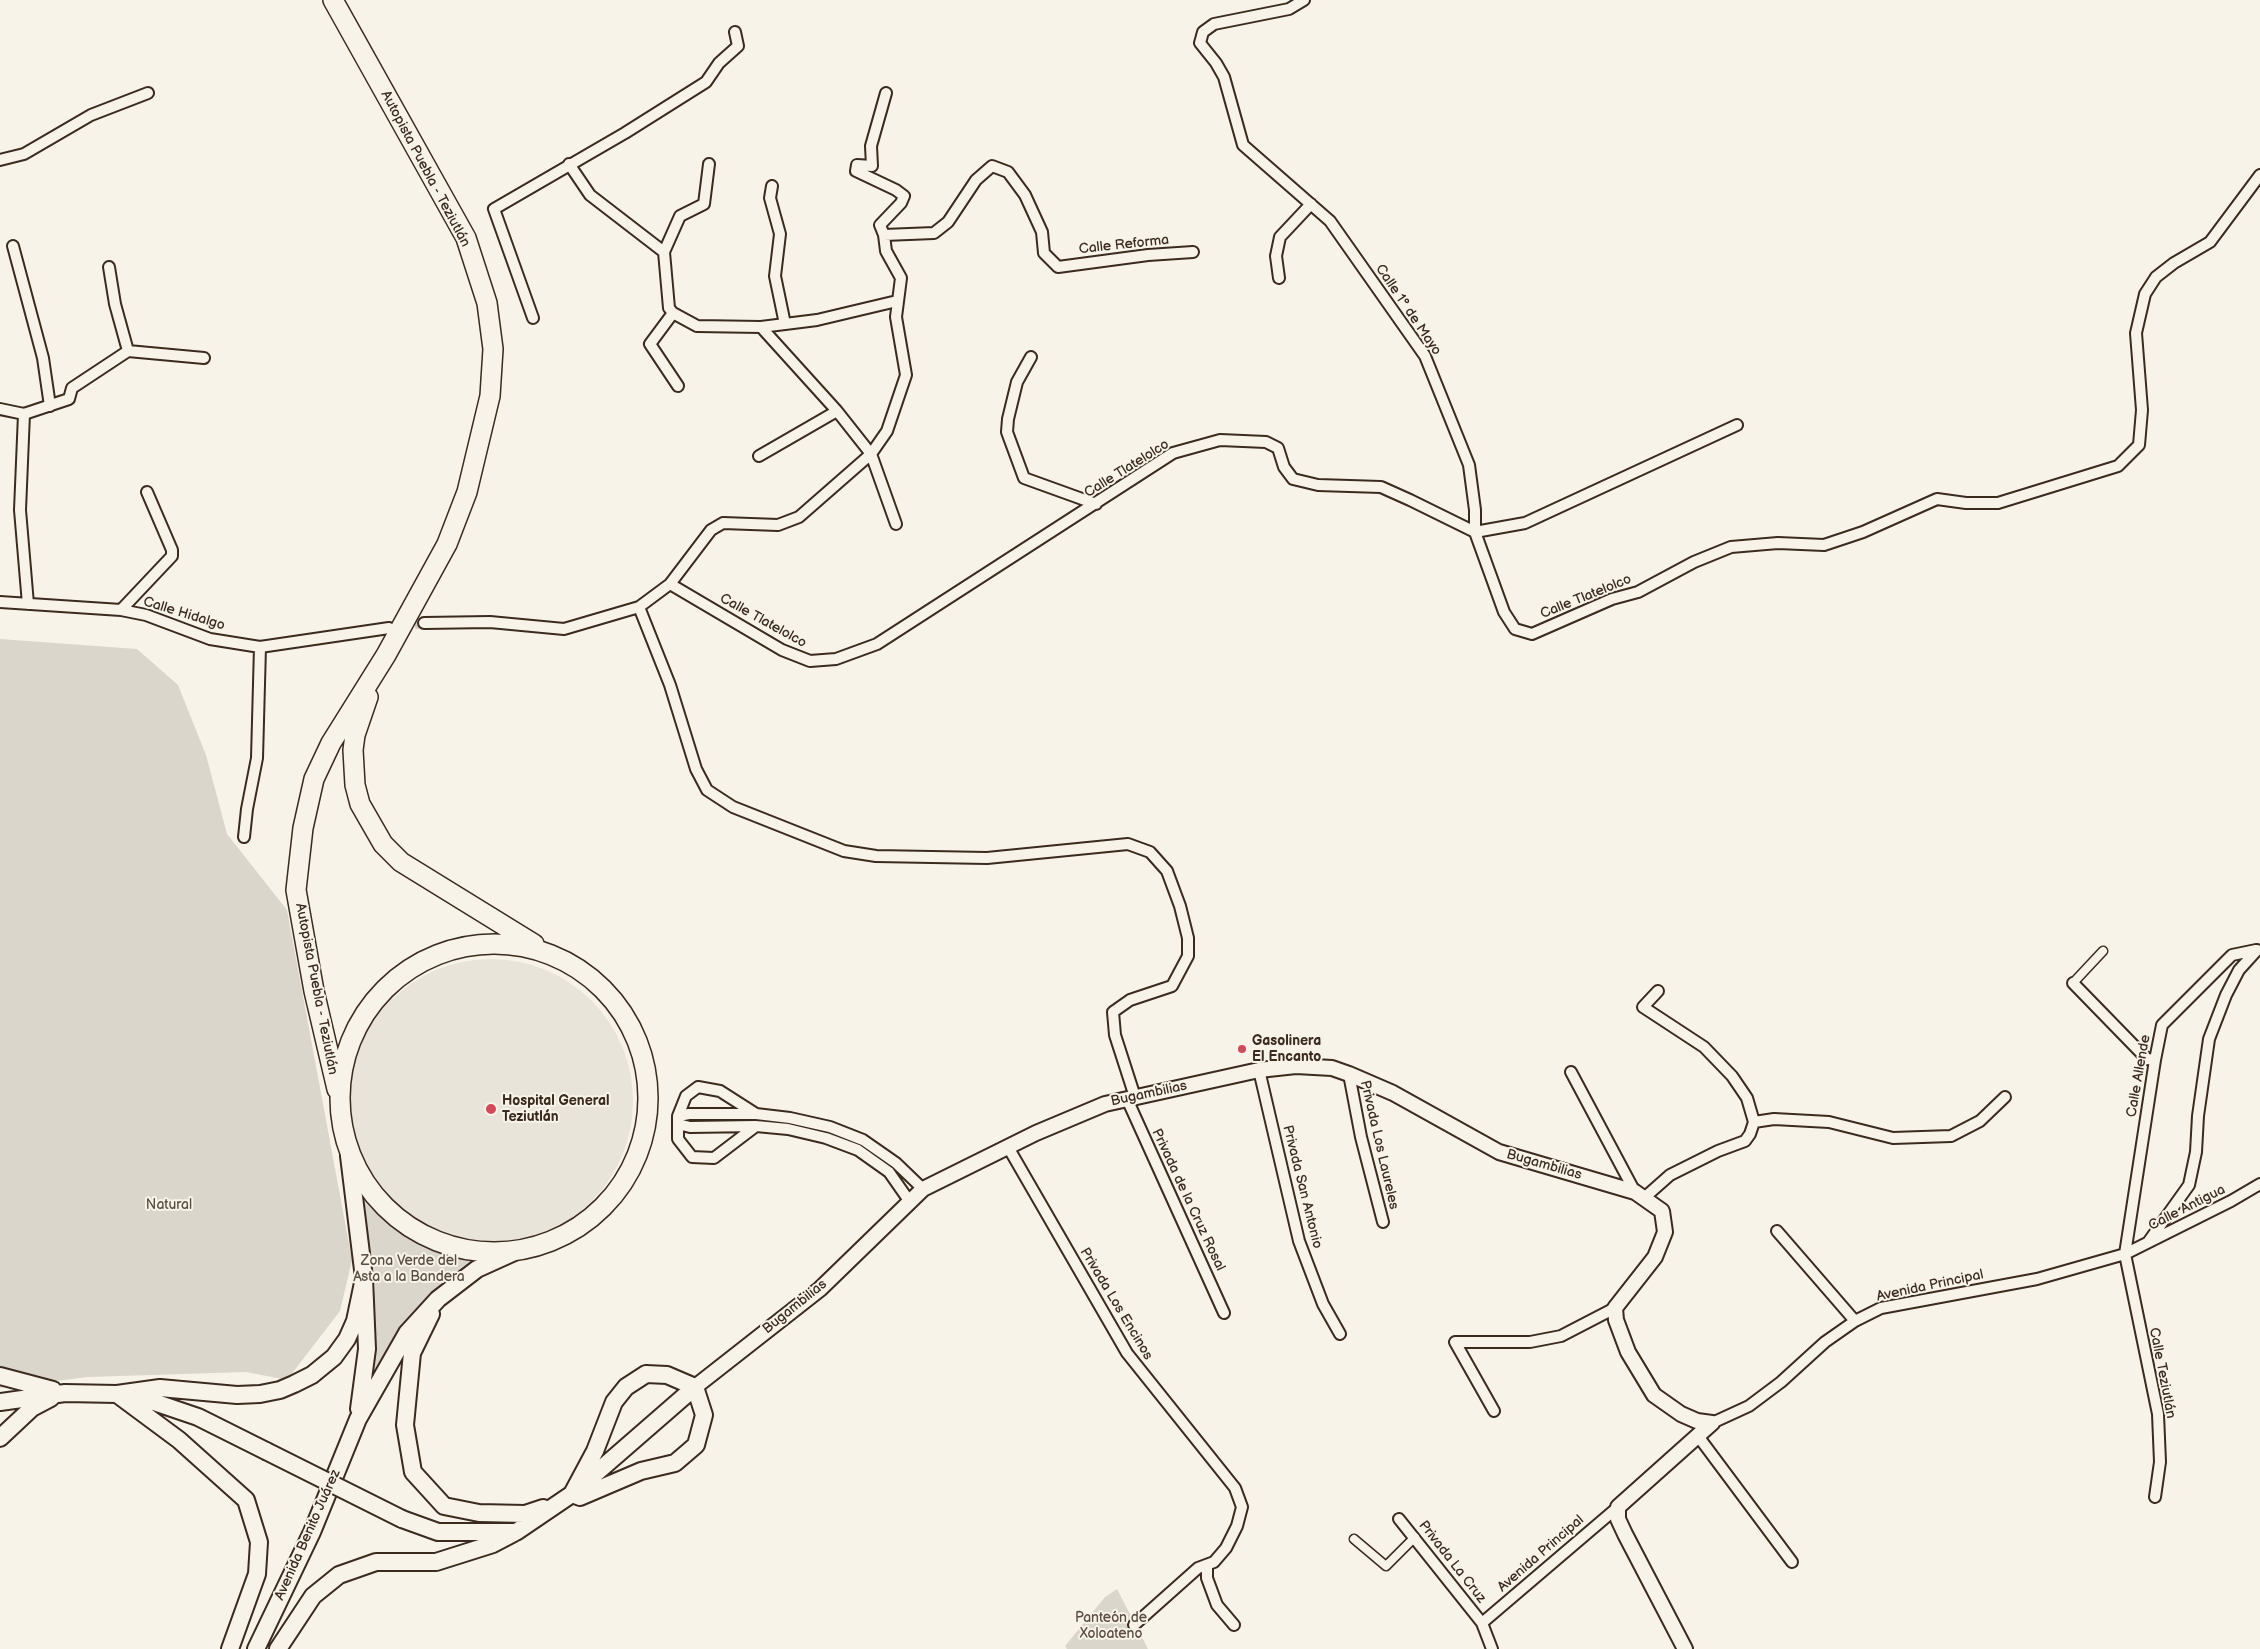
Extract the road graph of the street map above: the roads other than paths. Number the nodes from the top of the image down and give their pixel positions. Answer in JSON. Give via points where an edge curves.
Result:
{"nodes":[{"id":1,"x":333,"y":0,"type":"edge"},
{"id":2,"x":1304,"y":0,"type":"edge"},
{"id":3,"x":735,"y":32,"type":"dead end"},
{"id":4,"x":148,"y":93,"type":"dead end"},
{"id":5,"x":886,"y":93,"type":"dead end"},
{"id":6,"x":0,"y":160,"type":"edge"},
{"id":7,"x":569,"y":164,"type":"junction"},
{"id":8,"x":709,"y":164,"type":"dead end"},
{"id":9,"x":2260,"y":175,"type":"edge"},
{"id":10,"x":772,"y":186,"type":"dead end"},
{"id":11,"x":1311,"y":204,"type":"junction"},
{"id":12,"x":884,"y":235,"type":"junction"},
{"id":13,"x":13,"y":246,"type":"dead end"},
{"id":14,"x":664,"y":252,"type":"junction"},
{"id":15,"x":1193,"y":252,"type":"dead end"},
{"id":16,"x":110,"y":267,"type":"dead end"},
{"id":17,"x":1279,"y":278,"type":"dead end"},
{"id":18,"x":897,"y":301,"type":"junction"},
{"id":19,"x":673,"y":313,"type":"junction"},
{"id":20,"x":534,"y":318,"type":"dead end"},
{"id":21,"x":785,"y":324,"type":"junction"},
{"id":22,"x":761,"y":327,"type":"junction"},
{"id":23,"x":128,"y":351,"type":"junction"},
{"id":24,"x":1031,"y":357,"type":"dead end"},
{"id":25,"x":204,"y":358,"type":"dead end"},
{"id":26,"x":678,"y":386,"type":"dead end"},
{"id":27,"x":50,"y":406,"type":"junction"},
{"id":28,"x":0,"y":409,"type":"edge"},
{"id":29,"x":837,"y":411,"type":"junction"},
{"id":30,"x":24,"y":414,"type":"junction"},
{"id":31,"x":1737,"y":425,"type":"dead end"},
{"id":32,"x":871,"y":454,"type":"junction"},
{"id":33,"x":759,"y":456,"type":"dead end"},
{"id":34,"x":147,"y":492,"type":"dead end"},
{"id":35,"x":1096,"y":504,"type":"junction"},
{"id":36,"x":896,"y":524,"type":"dead end"},
{"id":37,"x":1475,"y":532,"type":"junction"},
{"id":38,"x":670,"y":584,"type":"junction"},
{"id":39,"x":0,"y":602,"type":"edge"},
{"id":40,"x":28,"y":604,"type":"junction"},
{"id":41,"x":639,"y":607,"type":"junction"},
{"id":42,"x":121,"y":610,"type":"junction"},
{"id":43,"x":424,"y":624,"type":"tunnel mouth"},
{"id":44,"x":389,"y":628,"type":"tunnel mouth"},
{"id":45,"x":260,"y":648,"type":"junction"},
{"id":46,"x":386,"y":655,"type":"junction"},
{"id":47,"x":244,"y":837,"type":"dead end"},
{"id":48,"x":2258,"y":949,"type":"edge"},
{"id":49,"x":2103,"y":951,"type":"dead end"},
{"id":50,"x":549,"y":954,"type":"junction"},
{"id":51,"x":2074,"y":983,"type":"joint"},
{"id":52,"x":1658,"y":991,"type":"dead end"},
{"id":53,"x":2155,"y":1060,"type":"junction"},
{"id":54,"x":1259,"y":1070,"type":"junction"},
{"id":55,"x":1571,"y":1072,"type":"dead end"},
{"id":56,"x":1350,"y":1074,"type":"junction"},
{"id":57,"x":336,"y":1089,"type":"junction"},
{"id":58,"x":2005,"y":1097,"type":"dead end"},
{"id":59,"x":1131,"y":1098,"type":"junction"},
{"id":60,"x":756,"y":1114,"type":"junction"},
{"id":61,"x":678,"y":1120,"type":"junction"},
{"id":62,"x":1754,"y":1122,"type":"junction"},
{"id":63,"x":756,"y":1126,"type":"junction"},
{"id":64,"x":1008,"y":1147,"type":"junction"},
{"id":65,"x":349,"y":1156,"type":"junction"},
{"id":66,"x":2260,"y":1184,"type":"edge"},
{"id":67,"x":923,"y":1189,"type":"junction"},
{"id":68,"x":1640,"y":1195,"type":"junction"},
{"id":69,"x":910,"y":1202,"type":"junction"},
{"id":70,"x":1383,"y":1222,"type":"dead end"},
{"id":71,"x":1777,"y":1231,"type":"dead end"},
{"id":72,"x":2147,"y":1243,"type":"junction"},
{"id":73,"x":519,"y":1250,"type":"junction"},
{"id":74,"x":2125,"y":1254,"type":"junction"},
{"id":75,"x":364,"y":1278,"type":"junction"},
{"id":76,"x":438,"y":1299,"type":"junction"},
{"id":77,"x":1615,"y":1308,"type":"junction"},
{"id":78,"x":1224,"y":1313,"type":"dead end"},
{"id":79,"x":1855,"y":1320,"type":"junction"},
{"id":80,"x":1340,"y":1334,"type":"dead end"},
{"id":81,"x":0,"y":1376,"type":"edge"},
{"id":82,"x":695,"y":1387,"type":"junction"},
{"id":83,"x":64,"y":1393,"type":"junction"},
{"id":84,"x":116,"y":1394,"type":"junction"},
{"id":85,"x":0,"y":1402,"type":"edge"},
{"id":86,"x":1494,"y":1411,"type":"dead end"},
{"id":87,"x":358,"y":1419,"type":"junction"},
{"id":88,"x":1712,"y":1423,"type":"junction"},
{"id":89,"x":1698,"y":1436,"type":"junction"},
{"id":90,"x":0,"y":1438,"type":"edge"},
{"id":91,"x":572,"y":1494,"type":"junction"},
{"id":92,"x":2156,"y":1497,"type":"dead end"},
{"id":93,"x":558,"y":1504,"type":"junction"},
{"id":94,"x":1618,"y":1507,"type":"junction"},
{"id":95,"x":1399,"y":1519,"type":"dead end"},
{"id":96,"x":516,"y":1532,"type":"junction"},
{"id":97,"x":1415,"y":1537,"type":"junction"},
{"id":98,"x":1354,"y":1539,"type":"dead end"},
{"id":99,"x":1792,"y":1562,"type":"dead end"},
{"id":100,"x":1207,"y":1565,"type":"junction"},
{"id":101,"x":1482,"y":1623,"type":"junction"},
{"id":102,"x":1134,"y":1625,"type":"dead end"},
{"id":103,"x":1234,"y":1625,"type":"dead end"},
{"id":104,"x":230,"y":1649,"type":"edge"},
{"id":105,"x":256,"y":1649,"type":"edge"},
{"id":106,"x":278,"y":1649,"type":"edge"},
{"id":107,"x":1492,"y":1649,"type":"edge"},
{"id":108,"x":1685,"y":1649,"type":"edge"}],
"edges":[{"from":1,"to":46,"type":"highway","name":"Autopista Puebla - Teziutlán","via":[[466,238],[486,304],[493,349],[490,396],[466,492],[446,544]]},
{"from":2,"to":11,"type":"street","name":"Calle 1° de Mayo","via":[[1289,9],[1214,24],[1203,32],[1200,43],[1224,77],[1243,145]]},
{"from":3,"to":7,"type":"street","via":[[738,46],[719,63],[706,82]]},
{"from":4,"to":6,"type":"street","via":[[91,116],[24,154]]},
{"from":5,"to":12,"type":"street","via":[[872,146],[872,166],[857,165],[856,171],[904,196],[880,225]]},
{"from":7,"to":14,"type":"street","via":[[590,195]]},
{"from":7,"to":20,"type":"street","via":[[494,209]]},
{"from":8,"to":14,"type":"street","via":[[704,204],[680,216]]},
{"from":9,"to":37,"type":"street","name":"Calle Tlatelolco","via":[[2210,242],[2156,277],[2145,294],[2136,333],[2142,410],[2139,445],[2118,466],[1998,503],[1937,499],[1863,532],[1824,545],[1778,543],[1731,547],[1694,562],[1638,592],[1612,599],[1532,634],[1515,629],[1504,612]]},
{"from":10,"to":21,"type":"street","via":[[770,198],[780,234],[775,276]]},
{"from":11,"to":17,"type":"street","via":[[1280,237],[1276,256]]},
{"from":11,"to":37,"type":"street","name":"Calle 1° de Mayo","via":[[1330,221],[1425,356],[1469,465]]},
{"from":12,"to":15,"type":"street","name":"Calle Reforma","via":[[934,233],[948,222],[976,180],[992,166],[1008,172],[1025,195],[1042,232],[1044,253],[1058,267]]},
{"from":12,"to":18,"type":"street","via":[[886,251],[902,278]]},
{"from":13,"to":27,"type":"street","via":[[43,358]]},
{"from":14,"to":19,"type":"street","via":[[669,308]]},
{"from":16,"to":23,"type":"street","via":[[115,304]]},
{"from":18,"to":21,"type":"street","via":[[817,320]]},
{"from":18,"to":32,"type":"street","via":[[896,317],[906,375],[887,431]]},
{"from":19,"to":22,"type":"street","via":[[697,326]]},
{"from":19,"to":26,"type":"street","via":[[650,344]]},
{"from":21,"to":22,"type":"street"},
{"from":22,"to":29,"type":"street"},
{"from":23,"to":25,"type":"street"},
{"from":23,"to":27,"type":"street","via":[[72,388],[69,399]]},
{"from":24,"to":35,"type":"street","via":[[1017,382],[1007,432],[1024,478]]},
{"from":27,"to":30,"type":"street"},
{"from":28,"to":30,"type":"street"},
{"from":29,"to":32,"type":"street"},
{"from":29,"to":33,"type":"street"},
{"from":30,"to":40,"type":"street","via":[[20,510]]},
{"from":31,"to":37,"type":"street","via":[[1525,523]]},
{"from":32,"to":36,"type":"street"},
{"from":32,"to":38,"type":"street","via":[[799,517],[778,525],[723,523],[712,530]]},
{"from":34,"to":42,"type":"street","via":[[172,556]]},
{"from":35,"to":37,"type":"street","name":"Calle Tlatelolco","via":[[1173,453],[1220,440],[1263,441],[1278,448],[1284,467],[1293,479],[1318,485],[1381,488]]},
{"from":35,"to":38,"type":"street","name":"Calle Tlatelolco","via":[[877,644],[836,659],[810,661],[782,650]]},
{"from":38,"to":41,"type":"street"},
{"from":39,"to":40,"type":"street","name":"Calle Hidalgo"},
{"from":40,"to":42,"type":"street","name":"Calle Hidalgo"},
{"from":41,"to":43,"type":"street","via":[[564,629],[490,622]]},
{"from":41,"to":59,"type":"street","name":"Privada de la Cruz Rosal","via":[[670,685],[696,769],[707,790],[733,806],[844,851],[876,856],[987,858],[1128,844],[1150,852],[1167,870],[1188,938],[1188,956],[1172,986],[1130,1000],[1113,1012],[1115,1035]]},
{"from":42,"to":45,"type":"street","name":"Calle Hidalgo","via":[[146,615],[210,639]]},
{"from":44,"to":45,"type":"street","name":"Calle Hidalgo"},
{"from":45,"to":47,"type":"street","via":[[257,758]]},
{"from":46,"to":50,"type":"highway","name":"Autopista Puebla - Teziutlán","via":[[355,735],[355,785],[360,804],[383,844],[401,862]]},
{"from":46,"to":57,"type":"highway","name":"Autopista Puebla - Teziutlán","via":[[318,770],[303,828],[296,890]]},
{"from":48,"to":53,"type":"street","name":"Calle Allende","via":[[2232,955],[2162,1024]]},
{"from":48,"to":72,"type":"street","via":[[2239,970],[2209,1040],[2189,1185]]},
{"from":49,"to":51,"type":"street"},
{"from":50,"to":57,"type":"highway","name":"Autopista Puebla - Teziutlán","via":[[504,944],[481,946],[425,962],[402,977],[368,1012],[350,1047]]},
{"from":50,"to":73,"type":"highway","name":"Autopista Puebla - Teziutlán","via":[[585,973],[624,1015],[642,1055],[648,1099],[644,1136],[632,1169],[619,1190],[576,1228]]},
{"from":51,"to":53,"type":"street","via":[[2147,1059]]},
{"from":52,"to":62,"type":"street","via":[[1643,1008],[1710,1053],[1747,1098]]},
{"from":53,"to":74,"type":"street","name":"Calle Allende"},
{"from":54,"to":56,"type":"main road","name":"Bugambilias","via":[[1305,1066],[1332,1068]]},
{"from":54,"to":59,"type":"main road","name":"Bugambilias"},
{"from":54,"to":80,"type":"street","name":"Privada San Antonio","via":[[1299,1241],[1323,1304]]},
{"from":55,"to":68,"type":"street"},
{"from":56,"to":68,"type":"main road","name":"Bugambilias","via":[[1393,1093],[1499,1152]]},
{"from":56,"to":70,"type":"street","name":"Privada Los Laureles","via":[[1361,1137]]},
{"from":57,"to":65,"type":"highway","name":"Autopista Puebla - Teziutlán"},
{"from":58,"to":62,"type":"street","via":[[1980,1121],[1951,1136],[1893,1138],[1829,1122],[1774,1119]]},
{"from":59,"to":64,"type":"main road","name":"Bugambilias","via":[[1105,1104]]},
{"from":59,"to":78,"type":"street","name":"Privada de la Cruz Rosal"},
{"from":60,"to":61,"type":"street","via":[[689,1114]]},
{"from":60,"to":61,"type":"street","via":[[720,1091],[698,1087],[686,1096]]},
{"from":60,"to":67,"type":"street","via":[[830,1127],[863,1140],[896,1163]]},
{"from":61,"to":63,"type":"street","via":[[690,1127]]},
{"from":61,"to":63,"type":"street","via":[[678,1140],[692,1157],[714,1158]]},
{"from":62,"to":68,"type":"street","via":[[1745,1141],[1670,1175]]},
{"from":63,"to":69,"type":"street","via":[[788,1129],[858,1150],[889,1172]]},
{"from":64,"to":67,"type":"main road","name":"Bugambilias"},
{"from":64,"to":100,"type":"street","name":"Privada Los Encinos","via":[[1127,1354],[1236,1488],[1242,1507],[1237,1526],[1226,1548]]},
{"from":65,"to":73,"type":"highway","name":"Autopista Puebla - Teziutlán","via":[[371,1192],[396,1216],[421,1233],[458,1248],[495,1252]]},
{"from":65,"to":75,"type":"main road"},
{"from":66,"to":72,"type":"street","name":"Calle Antigua"},
{"from":67,"to":69,"type":"main road","name":"Bugambilias"},
{"from":68,"to":77,"type":"main road","name":"Bugambilias","via":[[1662,1211],[1665,1232],[1655,1257]]},
{"from":69,"to":82,"type":"main road","name":"Bugambilias","via":[[820,1289]]},
{"from":71,"to":79,"type":"street"},
{"from":72,"to":74,"type":"street","name":"Calle Antigua"},
{"from":73,"to":76,"type":"main road","via":[[477,1269]]},
{"from":74,"to":79,"type":"street","name":"Avenida Principal","via":[[2037,1279],[1881,1308]]},
{"from":74,"to":92,"type":"street","name":"Calle Teziutlán","via":[[2158,1414],[2160,1462]]},
{"from":75,"to":84,"type":"main road","via":[[355,1322],[347,1339],[334,1356],[312,1375],[294,1384],[253,1395],[160,1388]]},
{"from":75,"to":87,"type":"main road","via":[[367,1349]]},
{"from":76,"to":87,"type":"main road","via":[[407,1333]]},
{"from":76,"to":93,"type":"main road","via":[[412,1353],[405,1425],[413,1472],[444,1506],[479,1513],[524,1514]]},
{"from":77,"to":86,"type":"street","via":[[1561,1336],[1530,1342],[1455,1342]]},
{"from":77,"to":88,"type":"main road","via":[[1628,1352],[1654,1395],[1681,1414]]},
{"from":79,"to":88,"type":"street","name":"Avenida Principal","via":[[1749,1406]]},
{"from":81,"to":83,"type":"main road"},
{"from":82,"to":91,"type":"main road"},
{"from":82,"to":91,"type":"main road","via":[[667,1375],[646,1374],[626,1387],[614,1402],[595,1451]]},
{"from":82,"to":91,"type":"main road","via":[[704,1416],[696,1445],[674,1462],[641,1471],[580,1497]]},
{"from":83,"to":84,"type":"main road"},
{"from":83,"to":85,"type":"main road"},
{"from":83,"to":90,"type":"main road","via":[[32,1408]]},
{"from":84,"to":96,"type":"main road","bridge":true,"via":[[172,1407],[198,1418],[402,1519],[438,1532]]},
{"from":84,"to":104,"type":"main road","via":[[179,1440],[246,1500],[259,1542],[257,1574]]},
{"from":87,"to":105,"type":"main road","name":"Avenida Benito Juárez","via":[[312,1532]]},
{"from":88,"to":89,"type":"main road"},
{"from":89,"to":94,"type":"main road"},
{"from":89,"to":99,"type":"street"},
{"from":91,"to":93,"type":"main road"},
{"from":93,"to":96,"type":"main road"},
{"from":94,"to":101,"type":"street","name":"Avenida Principal"},
{"from":94,"to":108,"type":"main road","via":[[1618,1519],[1625,1534]]},
{"from":95,"to":97,"type":"street","name":"Privada La Cruz"},
{"from":96,"to":106,"type":"main road","via":[[493,1544],[436,1562],[376,1562],[339,1575],[313,1596]]},
{"from":97,"to":98,"type":"street","via":[[1386,1566]]},
{"from":97,"to":101,"type":"street","name":"Privada La Cruz"},
{"from":100,"to":102,"type":"street","via":[[1198,1568]]},
{"from":100,"to":103,"type":"street","via":[[1207,1578],[1217,1605]]},
{"from":101,"to":107,"type":"street","name":"Privada La Cruz"}]}
